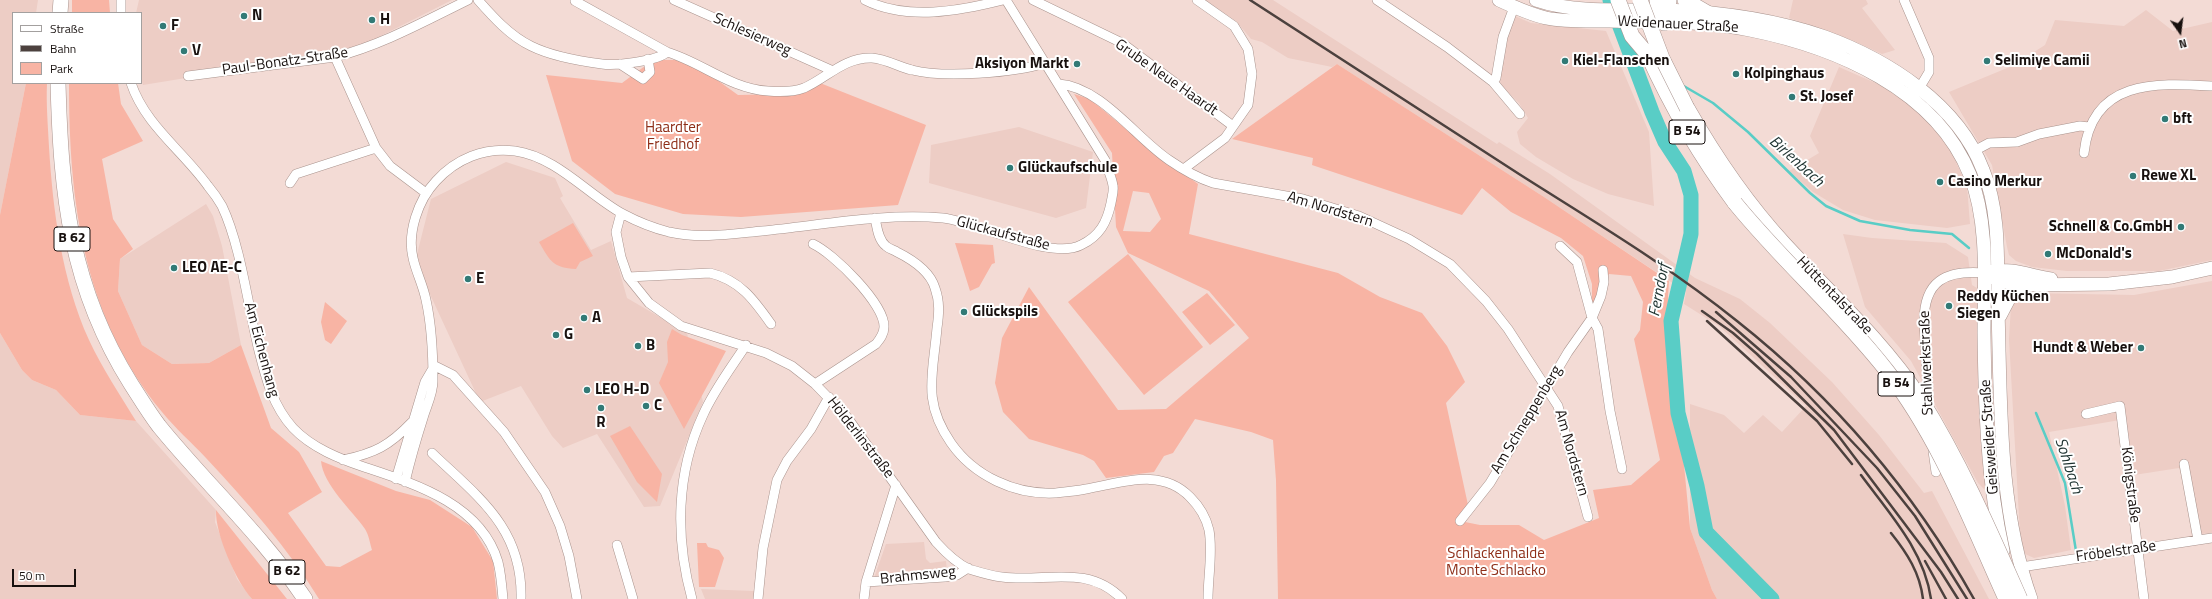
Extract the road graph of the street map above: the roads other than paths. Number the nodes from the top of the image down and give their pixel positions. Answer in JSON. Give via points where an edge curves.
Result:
{"nodes":[{"id":1,"x":61,"y":0,"type":"edge"},
{"id":2,"x":121,"y":0,"type":"edge"},
{"id":3,"x":468,"y":0,"type":"edge"},
{"id":4,"x":478,"y":0,"type":"edge"},
{"id":5,"x":674,"y":0,"type":"edge"},
{"id":6,"x":865,"y":0,"type":"edge"},
{"id":7,"x":1005,"y":0,"type":"edge"},
{"id":8,"x":1033,"y":0,"type":"edge"},
{"id":9,"x":1197,"y":0,"type":"edge"},
{"id":10,"x":1377,"y":0,"type":"edge"},
{"id":11,"x":1499,"y":0,"type":"edge"},
{"id":12,"x":1536,"y":0,"type":"edge"},
{"id":13,"x":1618,"y":0,"type":"edge"},
{"id":14,"x":1685,"y":0,"type":"edge"},
{"id":15,"x":1904,"y":0,"type":"edge"},
{"id":16,"x":575,"y":1,"type":"edge"},
{"id":17,"x":1514,"y":7,"type":"junction"},
{"id":18,"x":1634,"y":8,"type":"edge"},
{"id":19,"x":1663,"y":9,"type":"edge"},
{"id":20,"x":60,"y":12,"type":"edge"},
{"id":21,"x":121,"y":12,"type":"edge"},
{"id":22,"x":1709,"y":14,"type":"junction"},
{"id":23,"x":1601,"y":15,"type":"junction"},
{"id":24,"x":667,"y":52,"type":"junction"},
{"id":25,"x":1648,"y":55,"type":"junction"},
{"id":26,"x":335,"y":57,"type":"junction"},
{"id":27,"x":648,"y":59,"type":"junction"},
{"id":28,"x":1044,"y":63,"type":"junction"},
{"id":29,"x":620,"y":64,"type":"junction"},
{"id":30,"x":831,"y":70,"type":"junction"},
{"id":31,"x":188,"y":76,"type":"dead end"},
{"id":32,"x":1493,"y":82,"type":"junction"},
{"id":33,"x":58,"y":84,"type":"edge"},
{"id":34,"x":132,"y":84,"type":"edge"},
{"id":35,"x":1059,"y":84,"type":"junction"},
{"id":36,"x":2212,"y":86,"type":"edge"},
{"id":37,"x":1919,"y":88,"type":"junction"},
{"id":38,"x":1911,"y":99,"type":"junction"},
{"id":39,"x":1520,"y":114,"type":"dead end"},
{"id":40,"x":1233,"y":126,"type":"junction"},
{"id":41,"x":2089,"y":127,"type":"junction"},
{"id":42,"x":376,"y":148,"type":"junction"},
{"id":43,"x":1974,"y":151,"type":"junction"},
{"id":44,"x":2084,"y":153,"type":"dead end"},
{"id":45,"x":1185,"y":168,"type":"junction"},
{"id":46,"x":290,"y":183,"type":"dead end"},
{"id":47,"x":426,"y":193,"type":"junction"},
{"id":48,"x":621,"y":213,"type":"junction"},
{"id":49,"x":874,"y":218,"type":"junction"},
{"id":50,"x":813,"y":244,"type":"dead end"},
{"id":51,"x":1560,"y":246,"type":"dead end"},
{"id":52,"x":2212,"y":268,"type":"edge"},
{"id":53,"x":1602,"y":270,"type":"dead end"},
{"id":54,"x":1984,"y":273,"type":"junction"},
{"id":55,"x":1998,"y":275,"type":"junction"},
{"id":56,"x":628,"y":277,"type":"junction"},
{"id":57,"x":2071,"y":283,"type":"junction"},
{"id":58,"x":2027,"y":285,"type":"junction"},
{"id":59,"x":1592,"y":318,"type":"junction"},
{"id":60,"x":1999,"y":319,"type":"junction"},
{"id":61,"x":771,"y":324,"type":"dead end"},
{"id":62,"x":746,"y":345,"type":"junction"},
{"id":63,"x":433,"y":367,"type":"junction"},
{"id":64,"x":815,"y":384,"type":"junction"},
{"id":65,"x":1547,"y":388,"type":"junction"},
{"id":66,"x":829,"y":397,"type":"junction"},
{"id":67,"x":2086,"y":414,"type":"dead end"},
{"id":68,"x":414,"y":419,"type":"junction"},
{"id":69,"x":432,"y":453,"type":"dead end"},
{"id":70,"x":343,"y":460,"type":"junction"},
{"id":71,"x":2184,"y":464,"type":"dead end"},
{"id":72,"x":1622,"y":469,"type":"dead end"},
{"id":73,"x":1936,"y":472,"type":"dead end"},
{"id":74,"x":396,"y":479,"type":"junction"},
{"id":75,"x":405,"y":482,"type":"junction"},
{"id":76,"x":896,"y":485,"type":"junction"},
{"id":77,"x":1588,"y":517,"type":"dead end"},
{"id":78,"x":1460,"y":521,"type":"dead end"},
{"id":79,"x":2212,"y":538,"type":"edge"},
{"id":80,"x":2198,"y":540,"type":"junction"},
{"id":81,"x":617,"y":545,"type":"dead end"},
{"id":82,"x":2138,"y":550,"type":"junction"},
{"id":83,"x":2021,"y":567,"type":"junction"},
{"id":84,"x":968,"y":568,"type":"junction"},
{"id":85,"x":866,"y":582,"type":"junction"},
{"id":86,"x":306,"y":599,"type":"edge"},
{"id":87,"x":503,"y":599,"type":"edge"},
{"id":88,"x":520,"y":599,"type":"edge"},
{"id":89,"x":577,"y":599,"type":"edge"},
{"id":90,"x":634,"y":599,"type":"edge"},
{"id":91,"x":692,"y":599,"type":"edge"},
{"id":92,"x":758,"y":599,"type":"edge"},
{"id":93,"x":864,"y":599,"type":"edge"},
{"id":94,"x":1122,"y":599,"type":"edge"},
{"id":95,"x":1208,"y":599,"type":"edge"},
{"id":96,"x":2006,"y":599,"type":"edge"},
{"id":97,"x":2017,"y":599,"type":"edge"},
{"id":98,"x":2020,"y":599,"type":"edge"},
{"id":99,"x":2031,"y":599,"type":"edge"},
{"id":100,"x":2144,"y":599,"type":"edge"}],
"edges":[{"from":1,"to":20,"type":"main road"},
{"from":2,"to":21,"type":"street"},
{"from":3,"to":26,"type":"street","name":"Paul-Bonatz-Straße","via":[[374,45]]},
{"from":4,"to":29,"type":"street","via":[[495,19],[530,46],[603,64]]},
{"from":5,"to":30,"type":"street","name":"Schlesierweg"},
{"from":6,"to":7,"type":"street","via":[[901,10],[934,12],[971,8]]},
{"from":7,"to":28,"type":"street","name":"Glückaufstraße"},
{"from":8,"to":40,"type":"street","name":"Grube Neue Haardt","via":[[1122,43]]},
{"from":9,"to":40,"type":"street","via":[[1234,26],[1248,49],[1252,74],[1248,105]]},
{"from":10,"to":32,"type":"street"},
{"from":11,"to":17,"type":"main road","name":"Weidenauer Straße"},
{"from":12,"to":23,"type":"main road","name":"Weidenauer Straße"},
{"from":13,"to":25,"type":"main road","bridge":true,"via":[[1632,36]]},
{"from":14,"to":22,"type":"main road"},
{"from":15,"to":37,"type":"street","via":[[1930,58],[1929,72]]},
{"from":16,"to":24,"type":"street"},
{"from":17,"to":23,"type":"main road","name":"Weidenauer Straße","via":[[1546,18]]},
{"from":17,"to":32,"type":"street","via":[[1503,37],[1496,78]]},
{"from":18,"to":19,"type":"main road","name":"Weidenauer Straße"},
{"from":18,"to":23,"type":"main road","name":"Weidenauer Straße"},
{"from":18,"to":25,"type":"main road","name":"Hüttentalstraße","number":"B 54"},
{"from":18,"to":98,"type":"main road","name":"Hüttentalstraße","number":"B 54","bridge":true,"via":[[1705,140],[1726,171],[1784,244],[1879,343],[1920,398],[1970,490]]},
{"from":19,"to":22,"type":"main road","name":"Weidenauer Straße"},
{"from":19,"to":38,"type":"main road","name":"Weidenauer Straße","via":[[1712,24],[1749,30],[1809,46],[1860,67]]},
{"from":22,"to":37,"type":"main road","name":"Weidenauer Straße","via":[[1762,22],[1825,37],[1876,61]]},
{"from":24,"to":27,"type":"street"},
{"from":24,"to":30,"type":"street","via":[[743,86],[766,91],[786,92],[803,88]]},
{"from":25,"to":96,"type":"main road","name":"Hüttentalstraße","number":"B 54","bridge":true,"via":[[1676,114],[1735,203],[1756,229],[1870,351],[1910,405],[1959,495]]},
{"from":26,"to":31,"type":"street","name":"Paul-Bonatz-Straße"},
{"from":26,"to":42,"type":"street"},
{"from":27,"to":29,"type":"street"},
{"from":27,"to":29,"type":"street","via":[[650,72],[643,79]]},
{"from":28,"to":30,"type":"street","via":[[1033,67],[946,74],[912,70],[872,58],[853,60]]},
{"from":28,"to":35,"type":"street","name":"Glückaufstraße"},
{"from":32,"to":39,"type":"street"},
{"from":33,"to":86,"type":"main road","number":"B 62","via":[[64,188],[79,272],[97,321],[117,362],[158,425],[267,546]]},
{"from":34,"to":70,"type":"street","name":"Am Eichenhang","via":[[148,117],[196,169],[223,208],[235,246],[265,376],[277,407],[295,430]]},
{"from":35,"to":45,"type":"street","name":"Am Nordstern","via":[[1072,85],[1098,100],[1169,161]]},
{"from":35,"to":49,"type":"street","name":"Glückaufstraße","via":[[1104,160],[1114,188],[1108,220],[1096,235],[1079,247],[1063,250],[948,219],[911,216]]},
{"from":36,"to":41,"type":"street","via":[[2162,84],[2126,91],[2113,99]]},
{"from":37,"to":38,"type":"street"},
{"from":37,"to":43,"type":"main road","name":"Weidenauer Straße","via":[[1958,126]]},
{"from":38,"to":54,"type":"main road","name":"Weidenauer Straße","via":[[1942,128],[1960,152],[1970,174],[1978,203]]},
{"from":40,"to":45,"type":"street","via":[[1225,138]]},
{"from":41,"to":43,"type":"street","via":[[2080,126],[2046,132],[2017,142],[1989,143]]},
{"from":41,"to":44,"type":"street"},
{"from":42,"to":46,"type":"street","via":[[296,174]]},
{"from":42,"to":47,"type":"street","via":[[390,166]]},
{"from":43,"to":55,"type":"main road","name":"Weidenauer Straße","via":[[1984,170],[1991,199]]},
{"from":45,"to":65,"type":"street","name":"Am Nordstern","via":[[1213,183],[1303,199],[1359,216],[1409,239],[1450,264],[1470,284],[1508,329]]},
{"from":47,"to":48,"type":"street","name":"Glückaufstraße","via":[[443,174],[463,159],[486,152],[516,151],[559,170]]},
{"from":47,"to":63,"type":"street","name":"Glückaufstraße","via":[[413,225],[412,254],[426,298],[432,334]]},
{"from":48,"to":49,"type":"street","name":"Glückaufstraße","via":[[640,223],[671,232],[711,236]]},
{"from":48,"to":56,"type":"street","name":"Hölderlinstraße","via":[[616,232]]},
{"from":49,"to":95,"type":"street","via":[[886,247],[916,263],[935,287],[940,304],[931,372],[932,399],[937,419],[964,460],[990,479],[1032,491],[1053,493],[1087,489],[1134,479],[1157,479],[1184,490],[1196,504],[1209,529]]},
{"from":50,"to":64,"type":"street","via":[[828,253],[866,292],[882,316],[885,328],[876,344]]},
{"from":51,"to":59,"type":"street","via":[[1577,262]]},
{"from":52,"to":57,"type":"main road","via":[[2172,277],[2116,283]]},
{"from":53,"to":59,"type":"street","name":"Am Schneppenberg","via":[[1602,296]]},
{"from":54,"to":55,"type":"main road"},
{"from":54,"to":73,"type":"street","name":"Stahlwerkstraße","via":[[1956,274],[1943,279],[1932,288],[1926,301],[1924,322]]},
{"from":54,"to":97,"type":"main road","name":"Geisweider Straße","via":[[1985,402],[1990,472],[1997,525]]},
{"from":55,"to":57,"type":"main road"},
{"from":55,"to":58,"type":"main road"},
{"from":55,"to":60,"type":"main road","name":"Geisweider Straße"},
{"from":56,"to":61,"type":"street","via":[[710,273],[721,276],[730,279],[742,289]]},
{"from":56,"to":62,"type":"street","name":"Hölderlinstraße","via":[[649,303],[681,326]]},
{"from":57,"to":58,"type":"main road"},
{"from":58,"to":60,"type":"main road","via":[[2011,295]]},
{"from":59,"to":65,"type":"street","name":"Am Schneppenberg"},
{"from":59,"to":72,"type":"street","via":[[1598,329],[1610,411]]},
{"from":60,"to":83,"type":"main road","name":"Geisweider Straße","via":[[2003,458],[2011,524]]},
{"from":62,"to":64,"type":"street","name":"Hölderlinstraße","via":[[792,366]]},
{"from":62,"to":91,"type":"street","via":[[703,415],[683,480],[680,530],[686,579]]},
{"from":63,"to":68,"type":"street","via":[[425,382]]},
{"from":63,"to":75,"type":"street","name":"Glückaufstraße","via":[[433,385]]},
{"from":63,"to":89,"type":"street","via":[[453,375],[504,432],[545,492],[560,526],[569,556]]},
{"from":64,"to":66,"type":"street","name":"Hölderlinstraße"},
{"from":65,"to":77,"type":"street","name":"Am Nordstern","via":[[1558,406]]},
{"from":65,"to":78,"type":"street","name":"Am Schneppenberg","via":[[1490,483]]},
{"from":66,"to":76,"type":"street","name":"Hölderlinstraße","via":[[847,417]]},
{"from":66,"to":92,"type":"street","via":[[811,429],[786,461],[777,480],[762,553]]},
{"from":67,"to":82,"type":"street","name":"Königstraße","via":[[2120,406]]},
{"from":68,"to":70,"type":"street","via":[[385,447],[371,454]]},
{"from":68,"to":74,"type":"street"},
{"from":69,"to":88,"type":"street","via":[[503,526],[517,559]]},
{"from":70,"to":74,"type":"street","name":"Am Eichenhang"},
{"from":71,"to":80,"type":"street"},
{"from":74,"to":75,"type":"street","name":"Am Eichenhang"},
{"from":75,"to":87,"type":"street","name":"Am Eichenhang","via":[[434,494],[462,510],[476,523],[498,561]]},
{"from":76,"to":84,"type":"street","name":"Hölderlinstraße","via":[[936,542],[951,557]]},
{"from":76,"to":85,"type":"street"},
{"from":79,"to":80,"type":"street","name":"Fröbelstraße"},
{"from":80,"to":82,"type":"street","name":"Fröbelstraße"},
{"from":81,"to":90,"type":"street"},
{"from":82,"to":83,"type":"street","name":"Fröbelstraße"},
{"from":82,"to":100,"type":"street","name":"Königstraße"},
{"from":83,"to":99,"type":"main road","name":"Geisweider Straße"},
{"from":84,"to":85,"type":"street","name":"Brahmsweg","via":[[957,575],[945,577]]},
{"from":84,"to":94,"type":"street","name":"Hölderlinstraße","via":[[1002,577],[1075,576],[1104,586]]},
{"from":85,"to":93,"type":"street"}]}
